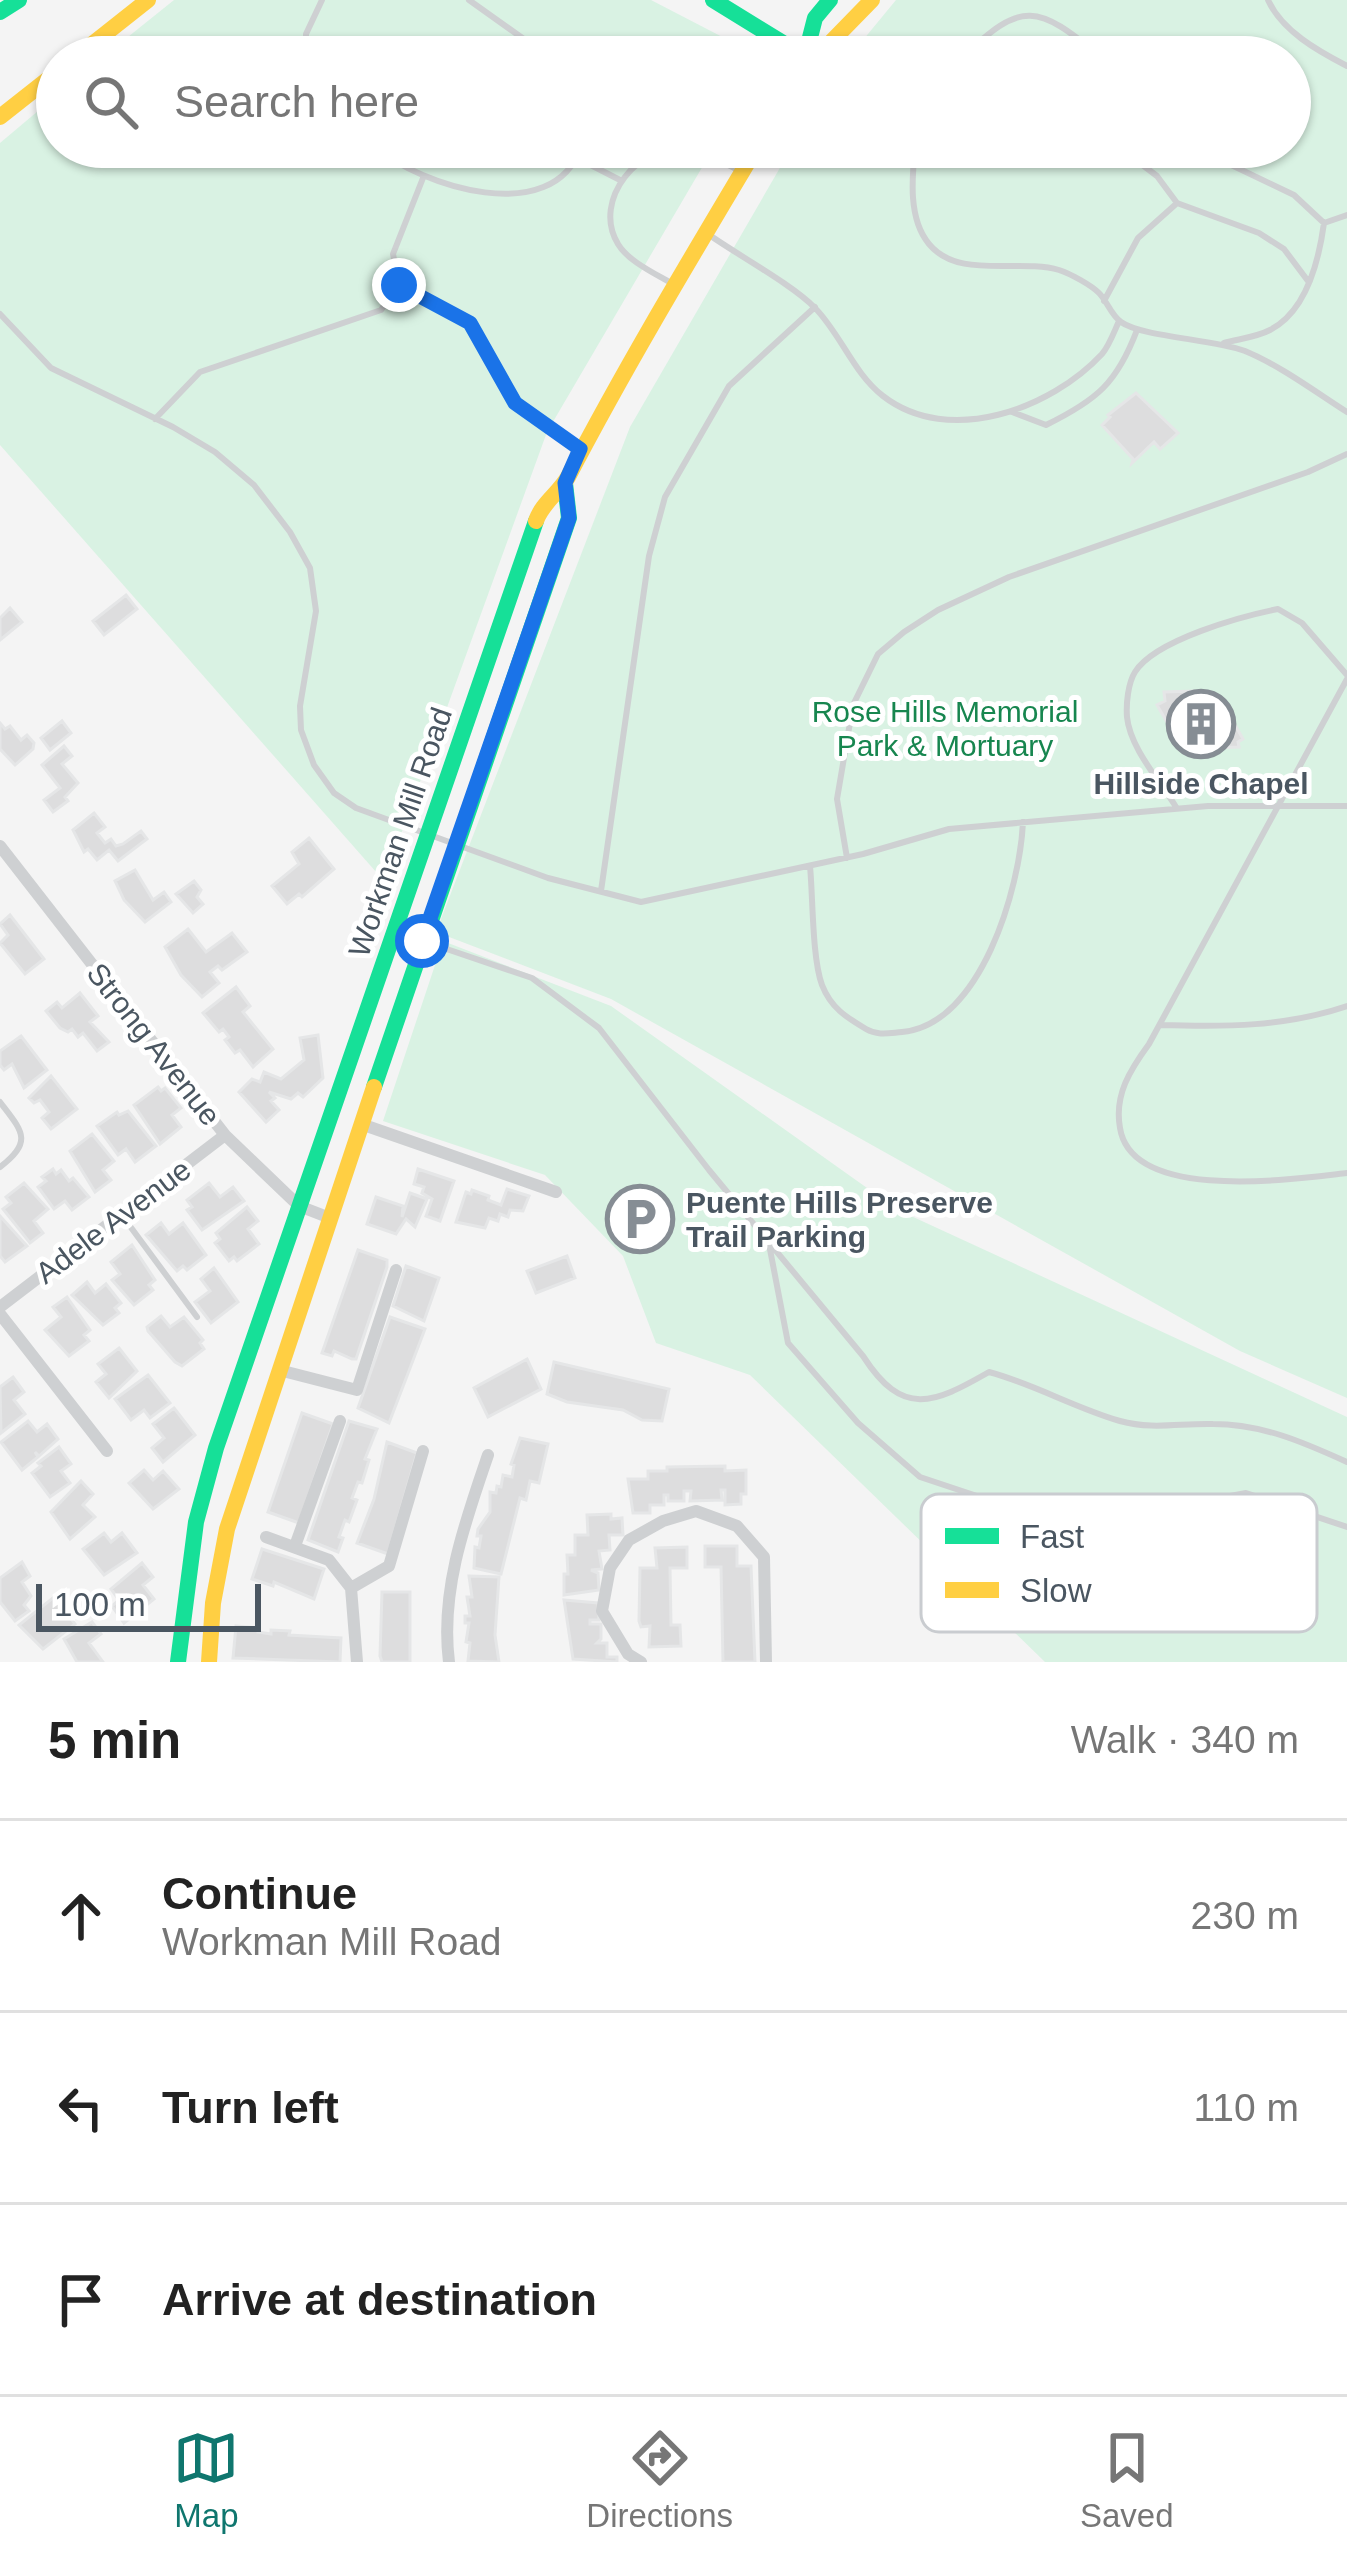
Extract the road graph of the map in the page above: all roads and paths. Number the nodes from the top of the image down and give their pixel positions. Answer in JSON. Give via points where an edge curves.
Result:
{"nodes":[{"id":1,"x":19,"y":0,"type":"edge"},
{"id":2,"x":148,"y":0,"type":"edge"},
{"id":3,"x":322,"y":0,"type":"edge"},
{"id":4,"x":469,"y":0,"type":"edge"},
{"id":5,"x":713,"y":0,"type":"edge"},
{"id":6,"x":830,"y":0,"type":"edge"},
{"id":7,"x":872,"y":0,"type":"edge"},
{"id":8,"x":1268,"y":0,"type":"edge"},
{"id":9,"x":0,"y":12,"type":"edge"},
{"id":10,"x":103,"y":36,"type":"edge"},
{"id":11,"x":306,"y":36,"type":"edge"},
{"id":12,"x":520,"y":36,"type":"edge"},
{"id":13,"x":772,"y":36,"type":"edge"},
{"id":14,"x":811,"y":36,"type":"edge"},
{"id":15,"x":837,"y":36,"type":"edge"},
{"id":16,"x":981,"y":36,"type":"edge"},
{"id":17,"x":1073,"y":36,"type":"edge"},
{"id":18,"x":1300,"y":36,"type":"edge"},
{"id":19,"x":1311,"y":46,"type":"edge"},
{"id":20,"x":1347,"y":67,"type":"edge"},
{"id":21,"x":36,"y":89,"type":"edge"},
{"id":22,"x":0,"y":117,"type":"edge"},
{"id":23,"x":408,"y":168,"type":"edge"},
{"id":24,"x":565,"y":168,"type":"edge"},
{"id":25,"x":597,"y":168,"type":"edge"},
{"id":26,"x":633,"y":168,"type":"edge"},
{"id":27,"x":733,"y":168,"type":"edge"},
{"id":28,"x":747,"y":168,"type":"edge"},
{"id":29,"x":914,"y":168,"type":"edge"},
{"id":30,"x":1146,"y":168,"type":"edge"},
{"id":31,"x":1238,"y":168,"type":"edge"},
{"id":32,"x":744,"y":173,"type":"junction"},
{"id":33,"x":423,"y":178,"type":"junction"},
{"id":34,"x":620,"y":180,"type":"junction"},
{"id":35,"x":1177,"y":203,"type":"junction"},
{"id":36,"x":1347,"y":215,"type":"edge"},
{"id":37,"x":1324,"y":223,"type":"junction"},
{"id":38,"x":708,"y":234,"type":"junction"},
{"id":39,"x":1308,"y":281,"type":"junction"},
{"id":40,"x":399,"y":285,"type":"junction"},
{"id":41,"x":677,"y":286,"type":"junction"},
{"id":42,"x":1104,"y":301,"type":"junction"},
{"id":43,"x":815,"y":308,"type":"junction"},
{"id":44,"x":0,"y":314,"type":"edge"},
{"id":45,"x":1119,"y":321,"type":"junction"},
{"id":46,"x":1137,"y":330,"type":"junction"},
{"id":47,"x":1220,"y":344,"type":"junction"},
{"id":48,"x":1012,"y":412,"type":"junction"},
{"id":49,"x":1347,"y":412,"type":"edge"},
{"id":50,"x":155,"y":419,"type":"junction"},
{"id":51,"x":580,"y":449,"type":"junction"},
{"id":52,"x":1347,"y":454,"type":"edge"},
{"id":53,"x":565,"y":483,"type":"junction"},
{"id":54,"x":1347,"y":677,"type":"edge"},
{"id":55,"x":1278,"y":806,"type":"junction"},
{"id":56,"x":1347,"y":806,"type":"edge"},
{"id":57,"x":1177,"y":808,"type":"junction"},
{"id":58,"x":1023,"y":822,"type":"junction"},
{"id":59,"x":430,"y":835,"type":"junction"},
{"id":60,"x":454,"y":842,"type":"junction"},
{"id":61,"x":0,"y":846,"type":"edge"},
{"id":62,"x":847,"y":858,"type":"junction"},
{"id":63,"x":810,"y":866,"type":"junction"},
{"id":64,"x":601,"y":891,"type":"junction"},
{"id":65,"x":422,"y":941,"type":"junction"},
{"id":66,"x":1347,"y":1006,"type":"edge"},
{"id":67,"x":1160,"y":1024,"type":"junction"},
{"id":68,"x":0,"y":1102,"type":"edge"},
{"id":69,"x":361,"y":1124,"type":"junction"},
{"id":70,"x":225,"y":1135,"type":"junction"},
{"id":71,"x":0,"y":1168,"type":"edge"},
{"id":72,"x":1347,"y":1173,"type":"edge"},
{"id":73,"x":556,"y":1192,"type":"dead end"},
{"id":74,"x":299,"y":1206,"type":"junction"},
{"id":75,"x":122,"y":1214,"type":"junction"},
{"id":76,"x":330,"y":1218,"type":"junction"},
{"id":77,"x":767,"y":1235,"type":"junction"},
{"id":78,"x":396,"y":1270,"type":"dead end"},
{"id":79,"x":0,"y":1310,"type":"edge"},
{"id":80,"x":197,"y":1317,"type":"dead end"},
{"id":81,"x":279,"y":1370,"type":"junction"},
{"id":82,"x":340,"y":1421,"type":"dead end"},
{"id":83,"x":107,"y":1450,"type":"dead end"},
{"id":84,"x":423,"y":1451,"type":"dead end"},
{"id":85,"x":488,"y":1455,"type":"dead end"},
{"id":86,"x":1347,"y":1462,"type":"edge"},
{"id":87,"x":971,"y":1494,"type":"edge"},
{"id":88,"x":1317,"y":1518,"type":"edge"},
{"id":89,"x":1347,"y":1528,"type":"edge"},
{"id":90,"x":266,"y":1537,"type":"dead end"},
{"id":91,"x":295,"y":1546,"type":"junction"},
{"id":92,"x":351,"y":1588,"type":"junction"},
{"id":93,"x":178,"y":1662,"type":"edge"},
{"id":94,"x":209,"y":1662,"type":"edge"},
{"id":95,"x":357,"y":1662,"type":"edge"},
{"id":96,"x":449,"y":1662,"type":"edge"},
{"id":97,"x":640,"y":1662,"type":"edge"},
{"id":98,"x":766,"y":1662,"type":"edge"}],
"edges":[{"from":1,"to":9,"type":"main road"},
{"from":2,"to":10,"type":"main road"},
{"from":3,"to":11,"type":"lane"},
{"from":4,"to":12,"type":"lane"},
{"from":5,"to":13,"type":"main road"},
{"from":6,"to":14,"type":"main road"},
{"from":7,"to":15,"type":"main road"},
{"from":8,"to":18,"type":"lane"},
{"from":16,"to":17,"type":"lane","via":[[998,16],[1020,8],[1039,10]]},
{"from":19,"to":20,"type":"lane"},
{"from":21,"to":22,"type":"main road"},
{"from":23,"to":33,"type":"lane"},
{"from":24,"to":33,"type":"lane","via":[[524,195]]},
{"from":25,"to":34,"type":"lane"},
{"from":26,"to":34,"type":"lane"},
{"from":27,"to":32,"type":"lane"},
{"from":28,"to":32,"type":"main road","name":"Workman Mill Road"},
{"from":29,"to":42,"type":"lane","via":[[915,222],[945,257],[1061,271]]},
{"from":30,"to":35,"type":"lane"},
{"from":31,"to":37,"type":"lane","via":[[1294,195]]},
{"from":32,"to":38,"type":"main road","name":"Workman Mill Road"},
{"from":33,"to":40,"type":"lane","via":[[393,254]]},
{"from":34,"to":41,"type":"lane","via":[[611,206],[620,248]]},
{"from":35,"to":39,"type":"lane","via":[[1259,233],[1285,249]]},
{"from":35,"to":42,"type":"lane","via":[[1138,238]]},
{"from":36,"to":37,"type":"lane"},
{"from":37,"to":39,"type":"lane"},
{"from":38,"to":41,"type":"main road","name":"Workman Mill Road"},
{"from":38,"to":43,"type":"lane"},
{"from":39,"to":47,"type":"lane","via":[[1296,307],[1270,330]]},
{"from":40,"to":50,"type":"lane","via":[[381,310],[200,372]]},
{"from":40,"to":51,"type":"lane","via":[[470,323],[515,403]]},
{"from":41,"to":51,"type":"main road","name":"Workman Mill Road"},
{"from":42,"to":45,"type":"lane"},
{"from":43,"to":48,"type":"lane","via":[[883,396],[920,414],[965,420]]},
{"from":43,"to":64,"type":"lane","via":[[730,386],[665,497],[649,556]]},
{"from":44,"to":50,"type":"lane","via":[[51,368]]},
{"from":45,"to":46,"type":"lane"},
{"from":45,"to":48,"type":"lane","via":[[1104,352]]},
{"from":46,"to":47,"type":"lane"},
{"from":46,"to":48,"type":"lane","via":[[1122,370],[1082,407],[1046,425]]},
{"from":47,"to":49,"type":"lane","via":[[1278,368]]},
{"from":50,"to":59,"type":"lane","via":[[254,485],[310,568],[314,640],[300,706],[314,765],[356,808]]},
{"from":51,"to":53,"type":"main road","name":"Workman Mill Road"},
{"from":52,"to":62,"type":"lane","via":[[1009,577],[904,632],[878,654],[853,705],[837,799]]},
{"from":53,"to":59,"type":"main road","name":"Workman Mill Road","via":[[539,511]]},
{"from":53,"to":60,"type":"main road","name":"Workman Mill Road","via":[[569,518]]},
{"from":54,"to":55,"type":"lane"},
{"from":54,"to":57,"type":"lane","via":[[1302,623],[1277,609],[1239,616],[1152,654],[1135,673],[1127,721]]},
{"from":55,"to":56,"type":"lane"},
{"from":55,"to":57,"type":"lane"},
{"from":55,"to":67,"type":"lane"},
{"from":57,"to":58,"type":"lane"},
{"from":58,"to":62,"type":"lane","via":[[949,829]]},
{"from":58,"to":63,"type":"lane","via":[[1011,903],[974,981],[950,1010],[915,1030],[874,1034],[834,1010],[820,982]]},
{"from":59,"to":60,"type":"lane"},
{"from":59,"to":74,"type":"main road","name":"Workman Mill Road"},
{"from":60,"to":64,"type":"lane"},
{"from":60,"to":65,"type":"main road","name":"Workman Mill Road"},
{"from":61,"to":70,"type":"street","name":"Strong Avenue"},
{"from":62,"to":63,"type":"lane"},
{"from":63,"to":64,"type":"lane","via":[[641,902]]},
{"from":65,"to":69,"type":"main road","name":"Workman Mill Road"},
{"from":65,"to":77,"type":"lane","via":[[532,978],[599,1028]]},
{"from":66,"to":67,"type":"lane","via":[[1243,1028]]},
{"from":67,"to":72,"type":"lane","via":[[1128,1072],[1117,1110],[1130,1154],[1209,1182]]},
{"from":68,"to":71,"type":"lane","via":[[23,1140]]},
{"from":69,"to":73,"type":"street"},
{"from":69,"to":76,"type":"main road","name":"Workman Mill Road"},
{"from":70,"to":74,"type":"street","name":"Strong Avenue"},
{"from":70,"to":75,"type":"street","name":"Adele Avenue"},
{"from":74,"to":76,"type":"street","name":"Strong Avenue"},
{"from":74,"to":93,"type":"main road","name":"Workman Mill Road","via":[[196,1522]]},
{"from":75,"to":79,"type":"street","name":"Adele Avenue"},
{"from":75,"to":80,"type":"lane"},
{"from":76,"to":81,"type":"main road","name":"Workman Mill Road"},
{"from":77,"to":86,"type":"lane","via":[[882,1385],[906,1399],[935,1400],[989,1372],[1119,1421],[1158,1429],[1259,1427]]},
{"from":77,"to":87,"type":"lane","via":[[788,1342],[858,1423],[920,1477]]},
{"from":78,"to":81,"type":"street","via":[[357,1390]]},
{"from":79,"to":83,"type":"street"},
{"from":81,"to":94,"type":"main road","name":"Workman Mill Road","via":[[227,1529]]},
{"from":82,"to":91,"type":"street"},
{"from":84,"to":92,"type":"street","via":[[389,1566]]},
{"from":85,"to":96,"type":"street","via":[[458,1541]]},
{"from":88,"to":89,"type":"lane"},
{"from":90,"to":91,"type":"street"},
{"from":91,"to":92,"type":"street","via":[[328,1560]]},
{"from":92,"to":95,"type":"street"},
{"from":97,"to":98,"type":"street","via":[[602,1611],[610,1568],[629,1540],[696,1511],[737,1526],[764,1557]]}]}
